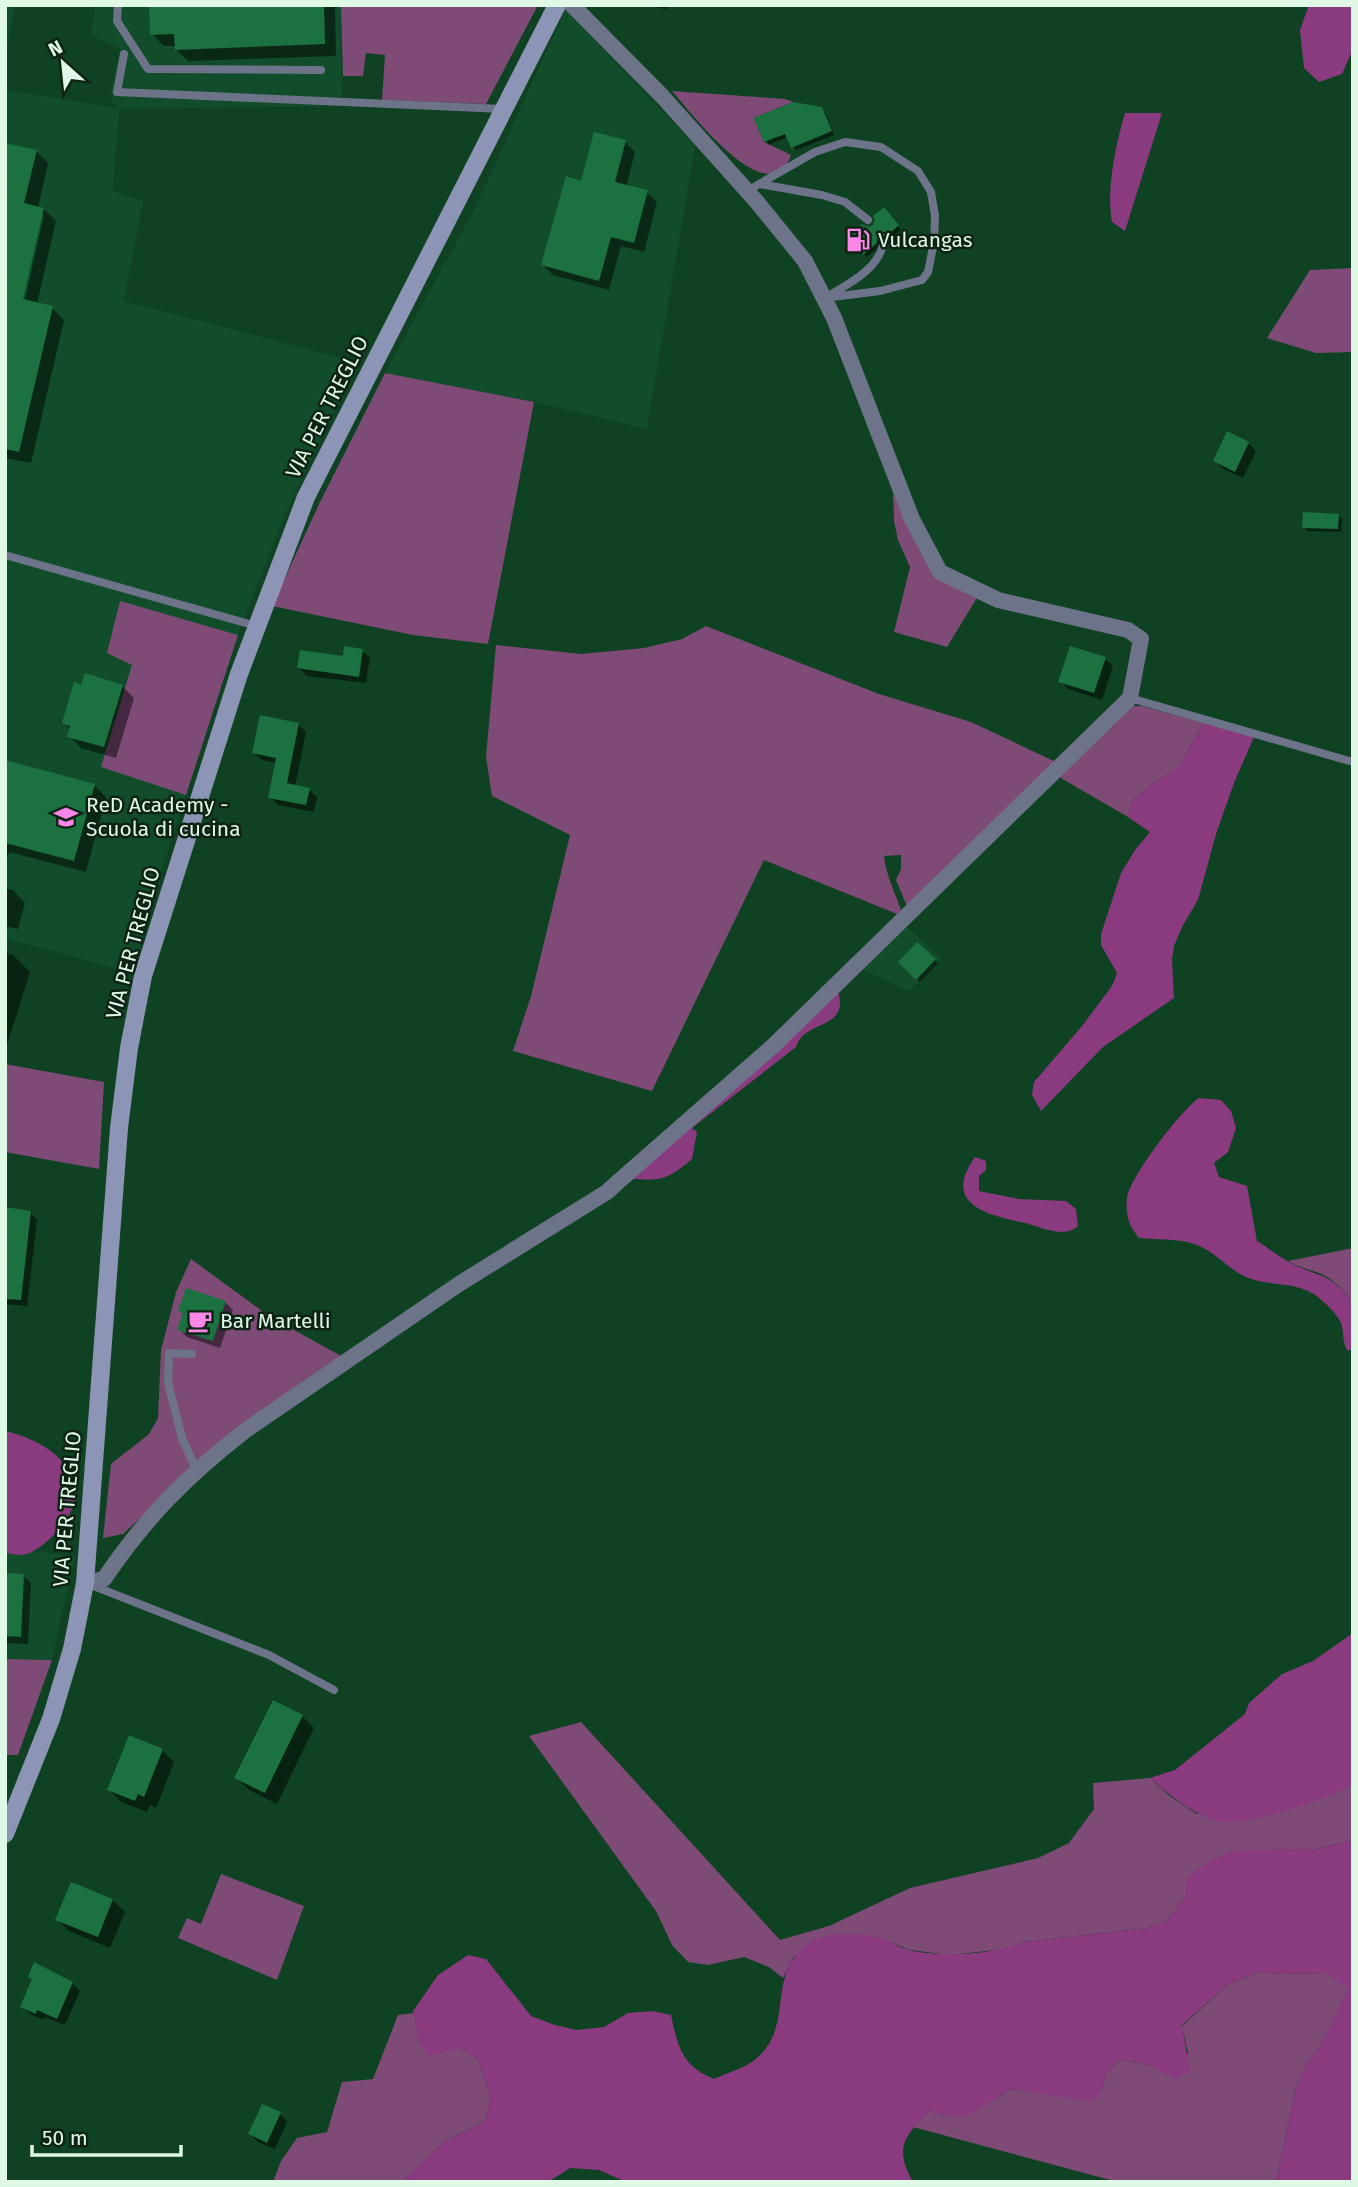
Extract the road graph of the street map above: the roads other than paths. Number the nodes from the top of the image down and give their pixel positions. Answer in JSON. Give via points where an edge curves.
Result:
{"nodes":[{"id":1,"x":118,"y":5,"type":"edge"},
{"id":2,"x":557,"y":5,"type":"edge"},
{"id":3,"x":572,"y":5,"type":"edge"},
{"id":4,"x":124,"y":54,"type":"dead end"},
{"id":5,"x":321,"y":70,"type":"dead end"},
{"id":6,"x":506,"y":109,"type":"junction"},
{"id":7,"x":753,"y":187,"type":"junction"},
{"id":8,"x":868,"y":220,"type":"dead end"},
{"id":9,"x":884,"y":238,"type":"dead end"},
{"id":10,"x":824,"y":299,"type":"junction"},
{"id":11,"x":5,"y":555,"type":"edge"},
{"id":12,"x":256,"y":626,"type":"junction"},
{"id":13,"x":1130,"y":698,"type":"junction"},
{"id":14,"x":1353,"y":762,"type":"edge"},
{"id":15,"x":192,"y":1354,"type":"dead end"},
{"id":16,"x":197,"y":1471,"type":"junction"},
{"id":17,"x":85,"y":1583,"type":"junction"},
{"id":18,"x":334,"y":1690,"type":"dead end"},
{"id":19,"x":5,"y":1834,"type":"edge"}],
"edges":[{"from":1,"to":5,"type":"lane","via":[[117,21],[148,69]]},
{"from":2,"to":6,"type":"main road","name":"VIA PER TREGLIO"},
{"from":3,"to":7,"type":"street"},
{"from":4,"to":6,"type":"lane","via":[[117,92]]},
{"from":6,"to":12,"type":"main road","name":"VIA PER TREGLIO","via":[[306,497]]},
{"from":7,"to":8,"type":"lane","via":[[801,190],[845,202]]},
{"from":7,"to":10,"type":"street","via":[[805,261]]},
{"from":7,"to":10,"type":"lane","via":[[815,152],[845,142],[881,147],[918,171],[931,192],[935,216],[928,272],[922,280],[880,291]]},
{"from":9,"to":10,"type":"lane","via":[[872,265]]},
{"from":10,"to":13,"type":"street","via":[[912,519],[940,572],[998,600],[1128,631],[1141,639]]},
{"from":11,"to":12,"type":"lane"},
{"from":12,"to":17,"type":"main road","name":"VIA PER TREGLIO","via":[[143,976],[129,1048]]},
{"from":13,"to":14,"type":"lane"},
{"from":13,"to":16,"type":"street","via":[[773,1046],[607,1192],[377,1339],[246,1430]]},
{"from":15,"to":16,"type":"lane","via":[[169,1353],[168,1382],[182,1438]]},
{"from":16,"to":17,"type":"street","via":[[148,1518],[104,1579]]},
{"from":17,"to":18,"type":"lane","via":[[269,1655]]},
{"from":17,"to":19,"type":"main road","name":"VIA PER TREGLIO","via":[[51,1719]]}]}
